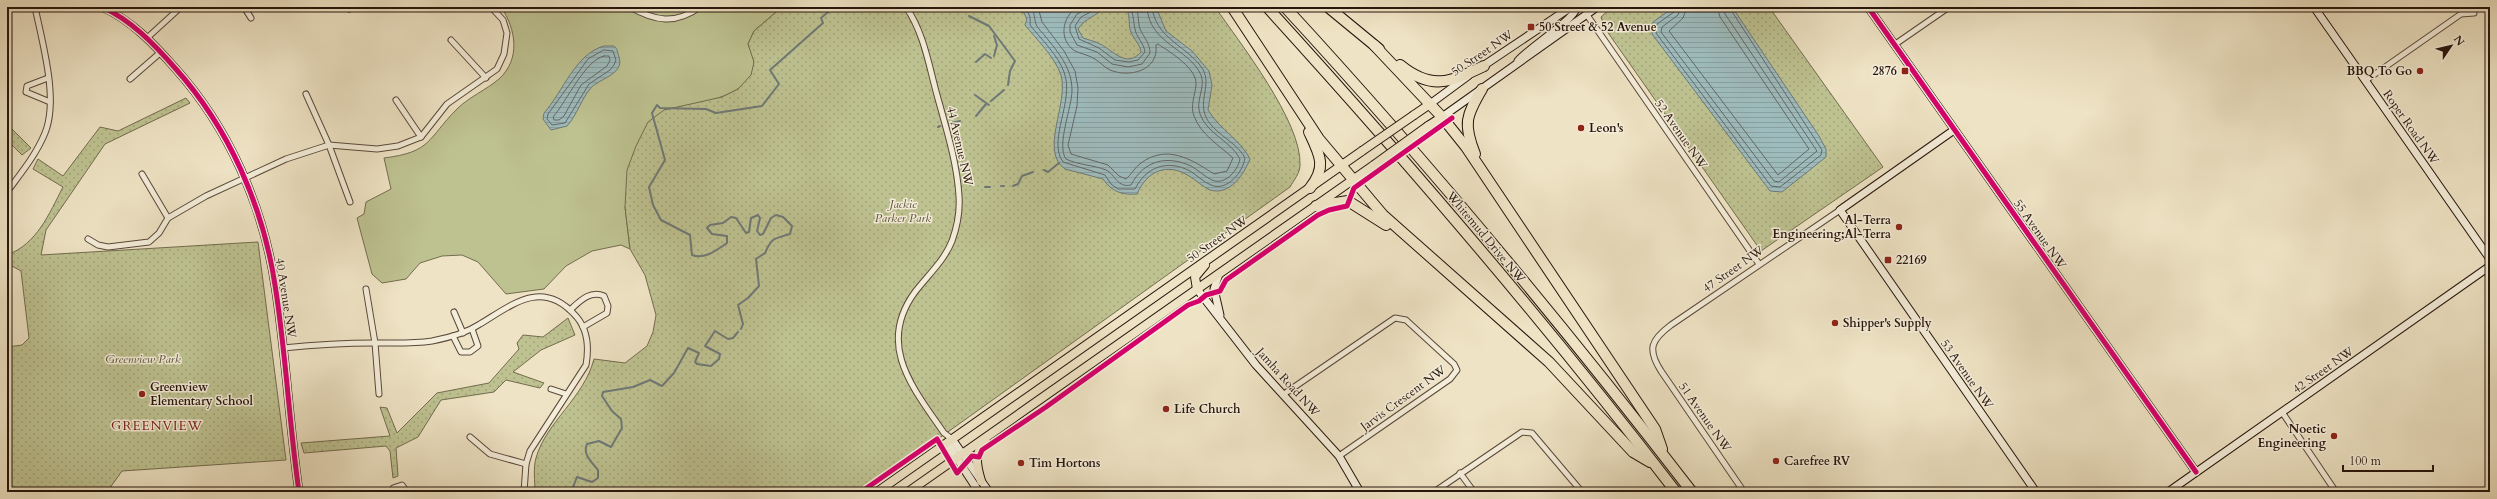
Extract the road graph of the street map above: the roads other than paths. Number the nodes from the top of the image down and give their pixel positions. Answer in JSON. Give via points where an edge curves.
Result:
{"nodes":[{"id":1,"x":35,"y":7,"type":"edge"},
{"id":2,"x":102,"y":7,"type":"edge"},
{"id":3,"x":181,"y":7,"type":"edge"},
{"id":4,"x":244,"y":7,"type":"edge"},
{"id":5,"x":491,"y":7,"type":"edge"},
{"id":6,"x":630,"y":7,"type":"edge"},
{"id":7,"x":700,"y":7,"type":"edge"},
{"id":8,"x":906,"y":7,"type":"edge"},
{"id":9,"x":1232,"y":7,"type":"edge"},
{"id":10,"x":1267,"y":7,"type":"edge"},
{"id":11,"x":1285,"y":7,"type":"edge"},
{"id":12,"x":1328,"y":7,"type":"edge"},
{"id":13,"x":1571,"y":7,"type":"edge"},
{"id":14,"x":1577,"y":7,"type":"edge"},
{"id":15,"x":1587,"y":7,"type":"edge"},
{"id":16,"x":1597,"y":7,"type":"edge"},
{"id":17,"x":1868,"y":7,"type":"edge"},
{"id":18,"x":1949,"y":7,"type":"edge"},
{"id":19,"x":2314,"y":7,"type":"edge"},
{"id":20,"x":2474,"y":13,"type":"dead end"},
{"id":21,"x":1587,"y":15,"type":"junction"},
{"id":22,"x":251,"y":18,"type":"dead end"},
{"id":23,"x":147,"y":38,"type":"junction"},
{"id":24,"x":451,"y":40,"type":"dead end"},
{"id":25,"x":1894,"y":45,"type":"junction"},
{"id":26,"x":1374,"y":46,"type":"junction"},
{"id":27,"x":161,"y":52,"type":"junction"},
{"id":28,"x":1484,"y":66,"type":"junction"},
{"id":29,"x":1509,"y":70,"type":"junction"},
{"id":30,"x":48,"y":78,"type":"junction"},
{"id":31,"x":486,"y":78,"type":"junction"},
{"id":32,"x":130,"y":79,"type":"dead end"},
{"id":33,"x":2365,"y":81,"type":"junction"},
{"id":34,"x":1482,"y":89,"type":"junction"},
{"id":35,"x":306,"y":94,"type":"dead end"},
{"id":36,"x":396,"y":100,"type":"dead end"},
{"id":37,"x":50,"y":102,"type":"junction"},
{"id":38,"x":1295,"y":103,"type":"junction"},
{"id":39,"x":1430,"y":104,"type":"junction"},
{"id":40,"x":1442,"y":117,"type":"junction"},
{"id":41,"x":1954,"y":130,"type":"junction"},
{"id":42,"x":421,"y":137,"type":"junction"},
{"id":43,"x":329,"y":145,"type":"junction"},
{"id":44,"x":1341,"y":166,"type":"junction"},
{"id":45,"x":1482,"y":171,"type":"junction"},
{"id":46,"x":142,"y":174,"type":"dead end"},
{"id":47,"x":245,"y":178,"type":"junction"},
{"id":48,"x":1352,"y":180,"type":"junction"},
{"id":49,"x":1310,"y":188,"type":"junction"},
{"id":50,"x":7,"y":192,"type":"edge"},
{"id":51,"x":350,"y":202,"type":"dead end"},
{"id":52,"x":1316,"y":206,"type":"junction"},
{"id":53,"x":1840,"y":210,"type":"junction"},
{"id":54,"x":168,"y":218,"type":"junction"},
{"id":55,"x":88,"y":239,"type":"dead end"},
{"id":56,"x":1422,"y":251,"type":"junction"},
{"id":57,"x":1212,"y":257,"type":"junction"},
{"id":58,"x":2490,"y":259,"type":"edge"},
{"id":59,"x":1759,"y":264,"type":"junction"},
{"id":60,"x":2490,"y":266,"type":"edge"},
{"id":61,"x":1219,"y":274,"type":"junction"},
{"id":62,"x":366,"y":289,"type":"dead end"},
{"id":63,"x":1198,"y":289,"type":"junction"},
{"id":64,"x":570,"y":310,"type":"junction"},
{"id":65,"x":454,"y":312,"type":"dead end"},
{"id":66,"x":1221,"y":317,"type":"junction"},
{"id":67,"x":583,"y":327,"type":"junction"},
{"id":68,"x":472,"y":329,"type":"junction"},
{"id":69,"x":463,"y":333,"type":"junction"},
{"id":70,"x":453,"y":336,"type":"junction"},
{"id":71,"x":375,"y":343,"type":"junction"},
{"id":72,"x":283,"y":348,"type":"junction"},
{"id":73,"x":1652,"y":351,"type":"joint"},
{"id":74,"x":551,"y":389,"type":"dead end"},
{"id":75,"x":378,"y":394,"type":"dead end"},
{"id":76,"x":566,"y":394,"type":"junction"},
{"id":77,"x":1284,"y":394,"type":"junction"},
{"id":78,"x":2282,"y":412,"type":"junction"},
{"id":79,"x":990,"y":435,"type":"junction"},
{"id":80,"x":470,"y":438,"type":"dead end"},
{"id":81,"x":950,"y":441,"type":"junction"},
{"id":82,"x":959,"y":456,"type":"junction"},
{"id":83,"x":1339,"y":456,"type":"junction"},
{"id":84,"x":1665,"y":457,"type":"junction"},
{"id":85,"x":526,"y":464,"type":"junction"},
{"id":86,"x":1656,"y":466,"type":"junction"},
{"id":87,"x":2196,"y":472,"type":"junction"},
{"id":88,"x":1460,"y":474,"type":"junction"},
{"id":89,"x":981,"y":481,"type":"junction"},
{"id":90,"x":299,"y":492,"type":"edge"},
{"id":91,"x":392,"y":492,"type":"edge"},
{"id":92,"x":407,"y":492,"type":"edge"},
{"id":93,"x":524,"y":492,"type":"edge"},
{"id":94,"x":877,"y":492,"type":"edge"},
{"id":95,"x":908,"y":492,"type":"edge"},
{"id":96,"x":979,"y":492,"type":"edge"},
{"id":97,"x":989,"y":492,"type":"edge"},
{"id":98,"x":1360,"y":492,"type":"edge"},
{"id":99,"x":1434,"y":492,"type":"edge"},
{"id":100,"x":1474,"y":492,"type":"edge"},
{"id":101,"x":1582,"y":492,"type":"edge"},
{"id":102,"x":1676,"y":492,"type":"edge"},
{"id":103,"x":1692,"y":492,"type":"edge"},
{"id":104,"x":1744,"y":492,"type":"edge"},
{"id":105,"x":2036,"y":492,"type":"edge"},
{"id":106,"x":2168,"y":492,"type":"edge"},
{"id":107,"x":2336,"y":492,"type":"edge"}],
"edges":[{"from":1,"to":30,"type":"street"},
{"from":2,"to":23,"type":"street","name":"40 Avenue NW","via":[[116,13]]},
{"from":3,"to":23,"type":"street"},
{"from":4,"to":22,"type":"street"},
{"from":5,"to":31,"type":"street","via":[[503,20],[507,33],[504,54],[497,69]]},
{"from":6,"to":7,"type":"street","via":[[652,18],[665,20],[676,19]]},
{"from":8,"to":81,"type":"street","name":"44 Avenue NW","via":[[924,45],[951,149],[960,198],[952,241],[944,257],[910,300],[902,315],[898,346],[902,368]]},
{"from":9,"to":38,"type":"highway"},
{"from":10,"to":86,"type":"highway","name":"Whitemud Drive NW","via":[[1406,162],[1563,349]]},
{"from":11,"to":84,"type":"highway","name":"Whitemud Drive NW","via":[[1422,161],[1573,341]]},
{"from":12,"to":26,"type":"highway"},
{"from":13,"to":28,"type":"street","name":"50 Street NW"},
{"from":14,"to":29,"type":"street","via":[[1572,15],[1526,51]]},
{"from":15,"to":21,"type":"street"},
{"from":16,"to":21,"type":"street"},
{"from":17,"to":25,"type":"street","name":"55 Avenue NW"},
{"from":18,"to":25,"type":"street"},
{"from":19,"to":33,"type":"street","name":"Roper Road NW"},
{"from":20,"to":33,"type":"street","via":[[2461,14]]},
{"from":21,"to":29,"type":"street"},
{"from":21,"to":59,"type":"street","name":"52 Avenue NW"},
{"from":23,"to":27,"type":"street","name":"40 Avenue NW"},
{"from":24,"to":31,"type":"street"},
{"from":25,"to":41,"type":"street","name":"55 Avenue NW"},
{"from":26,"to":28,"type":"highway","via":[[1412,74],[1433,82],[1459,78]]},
{"from":26,"to":39,"type":"highway"},
{"from":27,"to":32,"type":"street"},
{"from":27,"to":47,"type":"street","name":"40 Avenue NW","via":[[200,99],[228,143]]},
{"from":28,"to":39,"type":"street","name":"50 Street NW"},
{"from":29,"to":34,"type":"street"},
{"from":30,"to":37,"type":"street"},
{"from":30,"to":37,"type":"street","via":[[28,86],[26,92]]},
{"from":31,"to":42,"type":"street","via":[[447,104]]},
{"from":33,"to":58,"type":"street","name":"Roper Road NW"},
{"from":34,"to":40,"type":"street"},
{"from":34,"to":45,"type":"highway","via":[[1468,114],[1466,124]]},
{"from":35,"to":43,"type":"street"},
{"from":36,"to":42,"type":"street"},
{"from":37,"to":50,"type":"street","via":[[45,132],[32,158]]},
{"from":38,"to":44,"type":"highway"},
{"from":38,"to":49,"type":"highway","via":[[1314,143],[1320,163],[1320,174]]},
{"from":39,"to":40,"type":"highway"},
{"from":39,"to":44,"type":"main road","name":"50 Street NW","bridge":true},
{"from":40,"to":45,"type":"highway"},
{"from":40,"to":48,"type":"main road","bridge":true},
{"from":41,"to":53,"type":"street","name":"47 Street NW"},
{"from":41,"to":87,"type":"street","name":"55 Avenue NW"},
{"from":42,"to":43,"type":"street","via":[[398,146],[377,149]]},
{"from":43,"to":47,"type":"street","via":[[286,158]]},
{"from":43,"to":51,"type":"street"},
{"from":44,"to":48,"type":"highway"},
{"from":44,"to":49,"type":"main road","name":"50 Street NW"},
{"from":45,"to":84,"type":"highway","via":[[1655,429]]},
{"from":46,"to":54,"type":"street"},
{"from":47,"to":54,"type":"street"},
{"from":47,"to":72,"type":"street","name":"40 Avenue NW","via":[[264,230],[275,284]]},
{"from":48,"to":52,"type":"main road"},
{"from":48,"to":56,"type":"highway","via":[[1383,215]]},
{"from":49,"to":57,"type":"main road","name":"50 Street NW"},
{"from":52,"to":56,"type":"highway","via":[[1348,201],[1370,213]]},
{"from":52,"to":61,"type":"main road"},
{"from":53,"to":59,"type":"street","name":"47 Street NW"},
{"from":53,"to":105,"type":"street","name":"53 Avenue NW"},
{"from":54,"to":55,"type":"street","via":[[159,233],[149,242],[108,247]]},
{"from":56,"to":86,"type":"highway","via":[[1549,362],[1633,452]]},
{"from":57,"to":63,"type":"main road","via":[[1195,278]]},
{"from":57,"to":81,"type":"main road","name":"50 Street NW"},
{"from":59,"to":73,"type":"street","name":"47 Street NW","via":[[1659,334]]},
{"from":60,"to":78,"type":"street","name":"42 Street NW"},
{"from":61,"to":63,"type":"main road"},
{"from":61,"to":66,"type":"street","via":[[1214,289]]},
{"from":62,"to":71,"type":"street"},
{"from":63,"to":66,"type":"street","name":"Jamha Road NW"},
{"from":63,"to":79,"type":"main road"},
{"from":64,"to":67,"type":"street"},
{"from":64,"to":67,"type":"street","via":[[589,295],[597,293],[604,296],[608,306],[607,313]]},
{"from":64,"to":68,"type":"street","via":[[554,301],[537,296],[519,300]]},
{"from":65,"to":69,"type":"street"},
{"from":66,"to":77,"type":"street","name":"Jamha Road NW","via":[[1256,365]]},
{"from":67,"to":76,"type":"street","via":[[589,350],[586,365]]},
{"from":68,"to":69,"type":"street"},
{"from":68,"to":70,"type":"street","via":[[478,346],[470,352],[461,352]]},
{"from":69,"to":70,"type":"street"},
{"from":70,"to":71,"type":"street","via":[[431,341]]},
{"from":71,"to":72,"type":"street"},
{"from":71,"to":75,"type":"street"},
{"from":72,"to":90,"type":"street","name":"40 Avenue NW"},
{"from":73,"to":104,"type":"street","name":"51 Avenue NW","via":[[1661,371]]},
{"from":74,"to":76,"type":"street"},
{"from":76,"to":85,"type":"street","via":[[530,451]]},
{"from":77,"to":83,"type":"street","name":"Jamha Road NW"},
{"from":77,"to":83,"type":"street","name":"Jarvis Crescent NW","via":[[1395,318],[1406,320],[1454,364],[1457,370],[1450,379]]},
{"from":78,"to":87,"type":"street","name":"42 Street NW"},
{"from":78,"to":107,"type":"street"},
{"from":79,"to":82,"type":"main road"},
{"from":79,"to":89,"type":"main road","via":[[976,456]]},
{"from":80,"to":85,"type":"street","via":[[490,454]]},
{"from":81,"to":82,"type":"street","name":"44 Avenue NW"},
{"from":81,"to":94,"type":"main road","name":"50 Street NW"},
{"from":82,"to":89,"type":"street","name":"44 Avenue NW"},
{"from":82,"to":95,"type":"main road"},
{"from":82,"to":96,"type":"street","name":"44 Avenue NW"},
{"from":83,"to":98,"type":"street","name":"Jamha Road NW"},
{"from":84,"to":103,"type":"highway","name":"Whitemud Drive NW"},
{"from":85,"to":93,"type":"street"},
{"from":86,"to":102,"type":"highway","name":"Whitemud Drive NW"},
{"from":87,"to":106,"type":"street","name":"42 Street NW"},
{"from":88,"to":99,"type":"street"},
{"from":88,"to":100,"type":"street"},
{"from":88,"to":101,"type":"street","via":[[1518,433],[1527,432],[1532,433]]},
{"from":89,"to":97,"type":"street","name":"44 Avenue NW"},
{"from":91,"to":92,"type":"street","via":[[393,488],[402,485]]}]}
